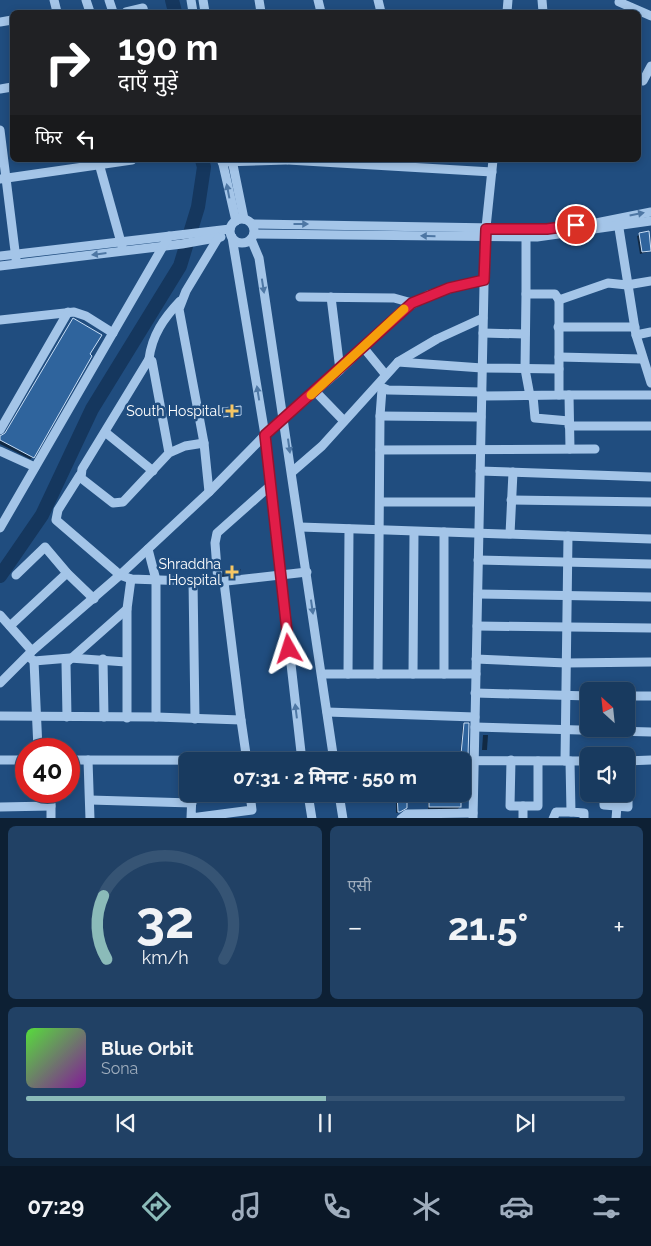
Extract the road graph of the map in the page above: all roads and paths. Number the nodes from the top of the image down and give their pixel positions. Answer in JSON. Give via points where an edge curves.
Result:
{"nodes":[{"id":1,"x":619,"y":1,"type":"edge"},
{"id":2,"x":638,"y":10,"type":"edge"},
{"id":3,"x":651,"y":66,"type":"edge"},
{"id":4,"x":644,"y":82,"type":"edge"},
{"id":5,"x":0,"y":130,"type":"edge"},
{"id":6,"x":227,"y":162,"type":"edge"},
{"id":7,"x":349,"y":162,"type":"edge"},
{"id":8,"x":493,"y":162,"type":"edge"},
{"id":9,"x":99,"y":163,"type":"edge"},
{"id":10,"x":414,"y":163,"type":"edge"},
{"id":11,"x":492,"y":172,"type":"junction"},
{"id":12,"x":4,"y":179,"type":"edge"},
{"id":13,"x":651,"y":212,"type":"edge"},
{"id":14,"x":651,"y":221,"type":"edge"},
{"id":15,"x":618,"y":222,"type":"junction"},
{"id":16,"x":252,"y":224,"type":"junction"},
{"id":17,"x":235,"y":228,"type":"junction"},
{"id":18,"x":486,"y":233,"type":"junction"},
{"id":19,"x":169,"y":236,"type":"junction"},
{"id":20,"x":213,"y":236,"type":"junction"},
{"id":21,"x":253,"y":236,"type":"junction"},
{"id":22,"x":526,"y":237,"type":"junction"},
{"id":23,"x":121,"y":241,"type":"junction"},
{"id":24,"x":162,"y":246,"type":"junction"},
{"id":25,"x":124,"y":251,"type":"junction"},
{"id":26,"x":16,"y":254,"type":"junction"},
{"id":27,"x":0,"y":256,"type":"edge"},
{"id":28,"x":17,"y":264,"type":"junction"},
{"id":29,"x":0,"y":266,"type":"edge"},
{"id":30,"x":484,"y":280,"type":"junction"},
{"id":31,"x":651,"y":281,"type":"edge"},
{"id":32,"x":627,"y":285,"type":"junction"},
{"id":33,"x":526,"y":294,"type":"junction"},
{"id":34,"x":300,"y":296,"type":"dead end"},
{"id":35,"x":331,"y":297,"type":"junction"},
{"id":36,"x":181,"y":300,"type":"junction"},
{"id":37,"x":559,"y":300,"type":"junction"},
{"id":38,"x":412,"y":303,"type":"junction"},
{"id":39,"x":68,"y":312,"type":"junction"},
{"id":40,"x":483,"y":318,"type":"junction"},
{"id":41,"x":0,"y":320,"type":"edge"},
{"id":42,"x":558,"y":327,"type":"junction"},
{"id":43,"x":635,"y":331,"type":"junction"},
{"id":44,"x":484,"y":332,"type":"junction"},
{"id":45,"x":651,"y":332,"type":"edge"},
{"id":46,"x":113,"y":333,"type":"junction"},
{"id":47,"x":525,"y":334,"type":"junction"},
{"id":48,"x":363,"y":347,"type":"junction"},
{"id":49,"x":559,"y":357,"type":"junction"},
{"id":50,"x":149,"y":359,"type":"junction"},
{"id":51,"x":642,"y":359,"type":"junction"},
{"id":52,"x":398,"y":362,"type":"junction"},
{"id":53,"x":482,"y":368,"type":"junction"},
{"id":54,"x":525,"y":368,"type":"junction"},
{"id":55,"x":559,"y":369,"type":"junction"},
{"id":56,"x":340,"y":370,"type":"junction"},
{"id":57,"x":385,"y":374,"type":"junction"},
{"id":58,"x":651,"y":382,"type":"edge"},
{"id":59,"x":379,"y":387,"type":"junction"},
{"id":60,"x":315,"y":391,"type":"junction"},
{"id":61,"x":482,"y":394,"type":"junction"},
{"id":62,"x":558,"y":395,"type":"junction"},
{"id":63,"x":569,"y":395,"type":"junction"},
{"id":64,"x":651,"y":395,"type":"edge"},
{"id":65,"x":532,"y":396,"type":"junction"},
{"id":66,"x":380,"y":416,"type":"junction"},
{"id":67,"x":481,"y":417,"type":"junction"},
{"id":68,"x":284,"y":418,"type":"junction"},
{"id":69,"x":344,"y":421,"type":"junction"},
{"id":70,"x":569,"y":424,"type":"junction"},
{"id":71,"x":651,"y":426,"type":"edge"},
{"id":72,"x":0,"y":430,"type":"edge"},
{"id":73,"x":105,"y":432,"type":"junction"},
{"id":74,"x":265,"y":435,"type":"junction"},
{"id":75,"x":204,"y":443,"type":"junction"},
{"id":76,"x":570,"y":449,"type":"junction"},
{"id":77,"x":595,"y":449,"type":"dead end"},
{"id":78,"x":380,"y":450,"type":"junction"},
{"id":79,"x":481,"y":450,"type":"junction"},
{"id":80,"x":0,"y":451,"type":"edge"},
{"id":81,"x":169,"y":453,"type":"junction"},
{"id":82,"x":35,"y":467,"type":"junction"},
{"id":83,"x":153,"y":471,"type":"junction"},
{"id":84,"x":292,"y":472,"type":"junction"},
{"id":85,"x":480,"y":472,"type":"junction"},
{"id":86,"x":513,"y":472,"type":"junction"},
{"id":87,"x":80,"y":475,"type":"junction"},
{"id":88,"x":651,"y":477,"type":"edge"},
{"id":89,"x":271,"y":485,"type":"junction"},
{"id":90,"x":209,"y":492,"type":"junction"},
{"id":91,"x":511,"y":500,"type":"junction"},
{"id":92,"x":380,"y":502,"type":"junction"},
{"id":93,"x":480,"y":502,"type":"junction"},
{"id":94,"x":651,"y":502,"type":"edge"},
{"id":95,"x":1,"y":523,"type":"edge"},
{"id":96,"x":300,"y":527,"type":"junction"},
{"id":97,"x":349,"y":529,"type":"junction"},
{"id":98,"x":380,"y":530,"type":"junction"},
{"id":99,"x":414,"y":532,"type":"junction"},
{"id":100,"x":444,"y":532,"type":"junction"},
{"id":101,"x":479,"y":533,"type":"junction"},
{"id":102,"x":510,"y":534,"type":"junction"},
{"id":103,"x":568,"y":536,"type":"junction"},
{"id":104,"x":651,"y":538,"type":"edge"},
{"id":105,"x":148,"y":549,"type":"junction"},
{"id":106,"x":478,"y":560,"type":"junction"},
{"id":107,"x":567,"y":562,"type":"junction"},
{"id":108,"x":651,"y":564,"type":"edge"},
{"id":109,"x":307,"y":572,"type":"junction"},
{"id":110,"x":66,"y":573,"type":"junction"},
{"id":111,"x":16,"y":575,"type":"dead end"},
{"id":112,"x":120,"y":575,"type":"junction"},
{"id":113,"x":281,"y":575,"type":"junction"},
{"id":114,"x":132,"y":579,"type":"junction"},
{"id":115,"x":156,"y":580,"type":"junction"},
{"id":116,"x":193,"y":581,"type":"junction"},
{"id":117,"x":221,"y":582,"type":"junction"},
{"id":118,"x":478,"y":594,"type":"junction"},
{"id":119,"x":567,"y":595,"type":"junction"},
{"id":120,"x":651,"y":597,"type":"edge"},
{"id":121,"x":94,"y":598,"type":"junction"},
{"id":122,"x":127,"y":609,"type":"junction"},
{"id":123,"x":0,"y":615,"type":"edge"},
{"id":124,"x":10,"y":626,"type":"junction"},
{"id":125,"x":477,"y":626,"type":"junction"},
{"id":126,"x":566,"y":628,"type":"junction"},
{"id":127,"x":651,"y":628,"type":"edge"},
{"id":128,"x":32,"y":656,"type":"junction"},
{"id":129,"x":70,"y":658,"type":"junction"},
{"id":130,"x":104,"y":659,"type":"junction"},
{"id":131,"x":476,"y":659,"type":"junction"},
{"id":132,"x":126,"y":662,"type":"junction"},
{"id":133,"x":651,"y":662,"type":"edge"},
{"id":134,"x":566,"y":663,"type":"junction"},
{"id":135,"x":322,"y":674,"type":"junction"},
{"id":136,"x":348,"y":674,"type":"junction"},
{"id":137,"x":378,"y":674,"type":"junction"},
{"id":138,"x":413,"y":674,"type":"junction"},
{"id":139,"x":444,"y":674,"type":"junction"},
{"id":140,"x":476,"y":674,"type":"junction"},
{"id":141,"x":0,"y":682,"type":"edge"},
{"id":142,"x":475,"y":693,"type":"junction"},
{"id":143,"x":566,"y":696,"type":"junction"},
{"id":144,"x":580,"y":696,"type":"edge"},
{"id":145,"x":635,"y":696,"type":"edge"},
{"id":146,"x":651,"y":696,"type":"edge"},
{"id":147,"x":327,"y":712,"type":"junction"},
{"id":148,"x":0,"y":716,"type":"edge"},
{"id":149,"x":38,"y":716,"type":"junction"},
{"id":150,"x":67,"y":717,"type":"junction"},
{"id":151,"x":104,"y":717,"type":"junction"},
{"id":152,"x":156,"y":717,"type":"junction"},
{"id":153,"x":475,"y":717,"type":"junction"},
{"id":154,"x":127,"y":718,"type":"junction"},
{"id":155,"x":195,"y":719,"type":"junction"},
{"id":156,"x":241,"y":720,"type":"junction"},
{"id":157,"x":475,"y":727,"type":"junction"},
{"id":158,"x":565,"y":730,"type":"junction"},
{"id":159,"x":651,"y":732,"type":"edge"},
{"id":160,"x":38,"y":738,"type":"edge"},
{"id":161,"x":246,"y":752,"type":"edge"},
{"id":162,"x":301,"y":752,"type":"edge"},
{"id":163,"x":333,"y":752,"type":"edge"},
{"id":164,"x":0,"y":760,"type":"edge"},
{"id":165,"x":15,"y":760,"type":"edge"},
{"id":166,"x":80,"y":760,"type":"edge"},
{"id":167,"x":88,"y":760,"type":"junction"},
{"id":168,"x":179,"y":760,"type":"edge"},
{"id":169,"x":474,"y":760,"type":"junction"},
{"id":170,"x":511,"y":760,"type":"junction"},
{"id":171,"x":651,"y":760,"type":"edge"},
{"id":172,"x":538,"y":761,"type":"junction"},
{"id":173,"x":568,"y":761,"type":"junction"},
{"id":174,"x":580,"y":761,"type":"edge"},
{"id":175,"x":635,"y":761,"type":"edge"},
{"id":176,"x":179,"y":798,"type":"edge"},
{"id":177,"x":90,"y":800,"type":"junction"},
{"id":178,"x":192,"y":802,"type":"edge"},
{"id":179,"x":309,"y":802,"type":"edge"},
{"id":180,"x":340,"y":802,"type":"edge"},
{"id":181,"x":604,"y":802,"type":"edge"},
{"id":182,"x":628,"y":802,"type":"edge"},
{"id":183,"x":51,"y":803,"type":"edge"},
{"id":184,"x":0,"y":806,"type":"edge"},
{"id":185,"x":51,"y":806,"type":"junction"},
{"id":186,"x":524,"y":806,"type":"junction"},
{"id":187,"x":617,"y":806,"type":"junction"},
{"id":188,"x":570,"y":812,"type":"junction"},
{"id":189,"x":252,"y":814,"type":"edge"},
{"id":190,"x":216,"y":816,"type":"edge"},
{"id":191,"x":401,"y":816,"type":"edge"},
{"id":192,"x":473,"y":816,"type":"edge"},
{"id":193,"x":51,"y":818,"type":"edge"},
{"id":194,"x":90,"y":818,"type":"edge"},
{"id":195,"x":191,"y":818,"type":"edge"},
{"id":196,"x":312,"y":818,"type":"edge"},
{"id":197,"x":343,"y":818,"type":"edge"},
{"id":198,"x":523,"y":818,"type":"edge"},
{"id":199,"x":553,"y":818,"type":"edge"},
{"id":200,"x":584,"y":818,"type":"edge"},
{"id":201,"x":616,"y":818,"type":"edge"}],
"edges":[{"from":1,"to":2,"type":"street"},
{"from":3,"to":4,"type":"street"},
{"from":5,"to":12,"type":"street"},
{"from":6,"to":17,"type":"street"},
{"from":7,"to":10,"type":"street"},
{"from":8,"to":11,"type":"street"},
{"from":9,"to":12,"type":"street"},
{"from":9,"to":23,"type":"street"},
{"from":10,"to":11,"type":"street"},
{"from":11,"to":18,"type":"street"},
{"from":12,"to":26,"type":"street"},
{"from":15,"to":13,"type":"street","one_way":true},
{"from":14,"to":15,"type":"street"},
{"from":15,"to":18,"type":"street"},
{"from":15,"to":22,"type":"street"},
{"from":15,"to":32,"type":"street"},
{"from":16,"to":17,"type":"street"},
{"from":16,"to":18,"type":"street","one_way":true,"via":[[338,224]]},
{"from":16,"to":21,"type":"street"},
{"from":17,"to":20,"type":"street"},
{"from":17,"to":21,"type":"street","via":[[241,243]]},
{"from":74,"to":17,"type":"street","one_way":true},
{"from":18,"to":21,"type":"street","one_way":true},
{"from":18,"to":22,"type":"street"},
{"from":18,"to":30,"type":"street"},
{"from":19,"to":20,"type":"street"},
{"from":19,"to":23,"type":"street"},
{"from":19,"to":24,"type":"street"},
{"from":20,"to":24,"type":"street"},
{"from":20,"to":36,"type":"street"},
{"from":21,"to":68,"type":"street","one_way":true},
{"from":22,"to":33,"type":"street"},
{"from":23,"to":25,"type":"street"},
{"from":23,"to":26,"type":"street"},
{"from":24,"to":25,"type":"street"},
{"from":24,"to":46,"type":"street"},
{"from":25,"to":28,"type":"street","one_way":true},
{"from":26,"to":27,"type":"street"},
{"from":26,"to":28,"type":"street"},
{"from":28,"to":29,"type":"street"},
{"from":30,"to":38,"type":"street","via":[[449,288]]},
{"from":30,"to":40,"type":"street"},
{"from":31,"to":32,"type":"street"},
{"from":32,"to":37,"type":"street","via":[[608,283]]},
{"from":32,"to":43,"type":"street"},
{"from":33,"to":37,"type":"street","via":[[554,294]]},
{"from":33,"to":47,"type":"street"},
{"from":34,"to":35,"type":"street"},
{"from":35,"to":38,"type":"street","via":[[394,298]]},
{"from":35,"to":56,"type":"street"},
{"from":36,"to":50,"type":"street","via":[[155,335]]},
{"from":36,"to":75,"type":"street","via":[[181,319]]},
{"from":37,"to":42,"type":"street"},
{"from":38,"to":48,"type":"street"},
{"from":39,"to":41,"type":"street"},
{"from":39,"to":46,"type":"street","via":[[86,316]]},
{"from":39,"to":72,"type":"street"},
{"from":40,"to":44,"type":"street"},
{"from":40,"to":52,"type":"street"},
{"from":42,"to":43,"type":"street"},
{"from":42,"to":49,"type":"street"},
{"from":43,"to":45,"type":"street"},
{"from":43,"to":51,"type":"street"},
{"from":44,"to":47,"type":"street"},
{"from":44,"to":53,"type":"street"},
{"from":46,"to":82,"type":"street"},
{"from":47,"to":54,"type":"street"},
{"from":48,"to":56,"type":"street"},
{"from":48,"to":57,"type":"street"},
{"from":49,"to":51,"type":"street"},
{"from":49,"to":55,"type":"street"},
{"from":50,"to":73,"type":"street"},
{"from":50,"to":81,"type":"street","via":[[152,361]]},
{"from":51,"to":58,"type":"street"},
{"from":52,"to":53,"type":"street"},
{"from":52,"to":57,"type":"street"},
{"from":53,"to":54,"type":"street"},
{"from":53,"to":61,"type":"street"},
{"from":54,"to":55,"type":"street"},
{"from":54,"to":65,"type":"street"},
{"from":55,"to":62,"type":"street"},
{"from":56,"to":60,"type":"street"},
{"from":57,"to":59,"type":"street"},
{"from":59,"to":61,"type":"street"},
{"from":59,"to":66,"type":"street"},
{"from":59,"to":69,"type":"street"},
{"from":60,"to":68,"type":"street"},
{"from":60,"to":69,"type":"street"},
{"from":61,"to":65,"type":"street"},
{"from":61,"to":67,"type":"street"},
{"from":62,"to":63,"type":"street"},
{"from":62,"to":65,"type":"street"},
{"from":63,"to":64,"type":"street"},
{"from":63,"to":70,"type":"street"},
{"from":65,"to":70,"type":"street","via":[[535,418]]},
{"from":66,"to":67,"type":"street"},
{"from":66,"to":78,"type":"street"},
{"from":67,"to":79,"type":"street"},
{"from":68,"to":74,"type":"street"},
{"from":68,"to":84,"type":"street","one_way":true},
{"from":69,"to":84,"type":"street"},
{"from":70,"to":71,"type":"street"},
{"from":70,"to":76,"type":"street"},
{"from":73,"to":83,"type":"street"},
{"from":73,"to":87,"type":"street"},
{"from":74,"to":89,"type":"street"},
{"from":74,"to":90,"type":"street"},
{"from":75,"to":81,"type":"street"},
{"from":75,"to":90,"type":"street"},
{"from":76,"to":77,"type":"street"},
{"from":76,"to":79,"type":"street"},
{"from":78,"to":79,"type":"street"},
{"from":78,"to":92,"type":"street"},
{"from":79,"to":85,"type":"street"},
{"from":80,"to":82,"type":"street"},
{"from":81,"to":83,"type":"street"},
{"from":82,"to":95,"type":"street"},
{"from":83,"to":87,"type":"street","via":[[118,504]]},
{"from":84,"to":96,"type":"street"},
{"from":85,"to":86,"type":"street"},
{"from":85,"to":93,"type":"street"},
{"from":86,"to":88,"type":"street"},
{"from":86,"to":91,"type":"street"},
{"from":87,"to":112,"type":"street","via":[[58,510],[56,520]]},
{"from":89,"to":113,"type":"street"},
{"from":89,"to":117,"type":"street","via":[[217,533],[214,543]]},
{"from":90,"to":105,"type":"street"},
{"from":91,"to":94,"type":"street"},
{"from":91,"to":102,"type":"street"},
{"from":92,"to":93,"type":"street"},
{"from":92,"to":98,"type":"street"},
{"from":93,"to":101,"type":"street"},
{"from":96,"to":97,"type":"street"},
{"from":96,"to":109,"type":"street"},
{"from":97,"to":98,"type":"street"},
{"from":97,"to":136,"type":"street"},
{"from":98,"to":99,"type":"street"},
{"from":98,"to":137,"type":"street"},
{"from":99,"to":100,"type":"street"},
{"from":99,"to":138,"type":"street"},
{"from":100,"to":101,"type":"street"},
{"from":100,"to":139,"type":"street"},
{"from":101,"to":102,"type":"street"},
{"from":101,"to":106,"type":"street"},
{"from":102,"to":103,"type":"street"},
{"from":103,"to":104,"type":"street"},
{"from":103,"to":107,"type":"street"},
{"from":105,"to":112,"type":"street"},
{"from":105,"to":115,"type":"street"},
{"from":106,"to":107,"type":"street"},
{"from":106,"to":118,"type":"street"},
{"from":107,"to":108,"type":"street"},
{"from":107,"to":119,"type":"street"},
{"from":109,"to":113,"type":"street"},
{"from":109,"to":135,"type":"street","one_way":true},
{"from":110,"to":111,"type":"street","via":[[44,547]]},
{"from":110,"to":121,"type":"street"},
{"from":110,"to":124,"type":"street"},
{"from":112,"to":114,"type":"street"},
{"from":112,"to":121,"type":"street"},
{"from":113,"to":117,"type":"street"},
{"from":162,"to":113,"type":"street","one_way":true},
{"from":114,"to":115,"type":"street"},
{"from":114,"to":122,"type":"street"},
{"from":115,"to":116,"type":"street"},
{"from":115,"to":152,"type":"street"},
{"from":116,"to":117,"type":"street"},
{"from":116,"to":155,"type":"street"},
{"from":117,"to":156,"type":"street"},
{"from":118,"to":119,"type":"street"},
{"from":118,"to":125,"type":"street"},
{"from":119,"to":120,"type":"street"},
{"from":119,"to":126,"type":"street"},
{"from":121,"to":128,"type":"street"},
{"from":122,"to":129,"type":"street"},
{"from":122,"to":132,"type":"street"},
{"from":123,"to":124,"type":"street"},
{"from":124,"to":128,"type":"street"},
{"from":125,"to":126,"type":"street"},
{"from":125,"to":131,"type":"street"},
{"from":126,"to":127,"type":"street"},
{"from":126,"to":134,"type":"street"},
{"from":128,"to":129,"type":"street"},
{"from":128,"to":141,"type":"street"},
{"from":128,"to":149,"type":"street"},
{"from":129,"to":130,"type":"street"},
{"from":129,"to":150,"type":"street","via":[[66,663]]},
{"from":130,"to":132,"type":"street"},
{"from":130,"to":151,"type":"street"},
{"from":131,"to":134,"type":"street"},
{"from":131,"to":140,"type":"street"},
{"from":132,"to":154,"type":"street"},
{"from":133,"to":134,"type":"street"},
{"from":134,"to":143,"type":"street"},
{"from":135,"to":136,"type":"street"},
{"from":135,"to":147,"type":"street"},
{"from":136,"to":137,"type":"street"},
{"from":137,"to":138,"type":"street"},
{"from":138,"to":139,"type":"street"},
{"from":139,"to":140,"type":"street"},
{"from":140,"to":142,"type":"street"},
{"from":142,"to":143,"type":"street"},
{"from":142,"to":153,"type":"street"},
{"from":143,"to":144,"type":"street"},
{"from":143,"to":158,"type":"street"},
{"from":145,"to":146,"type":"street"},
{"from":147,"to":153,"type":"street"},
{"from":147,"to":163,"type":"street"},
{"from":148,"to":149,"type":"street"},
{"from":149,"to":150,"type":"street"},
{"from":149,"to":160,"type":"street"},
{"from":150,"to":151,"type":"street"},
{"from":151,"to":154,"type":"street"},
{"from":152,"to":154,"type":"street"},
{"from":152,"to":155,"type":"street"},
{"from":153,"to":157,"type":"street"},
{"from":155,"to":156,"type":"street"},
{"from":156,"to":161,"type":"street"},
{"from":157,"to":158,"type":"street"},
{"from":157,"to":169,"type":"street"},
{"from":158,"to":159,"type":"street"},
{"from":158,"to":173,"type":"street"},
{"from":164,"to":165,"type":"street"},
{"from":166,"to":167,"type":"street"},
{"from":167,"to":168,"type":"street"},
{"from":167,"to":177,"type":"street"},
{"from":169,"to":170,"type":"street"},
{"from":169,"to":192,"type":"street"},
{"from":170,"to":172,"type":"street"},
{"from":170,"to":186,"type":"street","via":[[510,806]]},
{"from":171,"to":175,"type":"street"},
{"from":172,"to":173,"type":"street"},
{"from":172,"to":186,"type":"street","via":[[538,806]]},
{"from":173,"to":174,"type":"street"},
{"from":173,"to":188,"type":"street"},
{"from":176,"to":177,"type":"street"},
{"from":177,"to":194,"type":"street"},
{"from":178,"to":195,"type":"street"},
{"from":179,"to":196,"type":"street"},
{"from":180,"to":197,"type":"street"},
{"from":181,"to":187,"type":"street","via":[[604,805]]},
{"from":182,"to":187,"type":"street","via":[[628,807]]},
{"from":183,"to":185,"type":"street"},
{"from":184,"to":185,"type":"street"},
{"from":185,"to":193,"type":"street"},
{"from":186,"to":198,"type":"street"},
{"from":187,"to":201,"type":"street"},
{"from":188,"to":199,"type":"street","via":[[556,812]]},
{"from":188,"to":200,"type":"street","via":[[584,813]]},
{"from":189,"to":190,"type":"street"},
{"from":190,"to":195,"type":"street"},
{"from":191,"to":192,"type":"street"}]}
